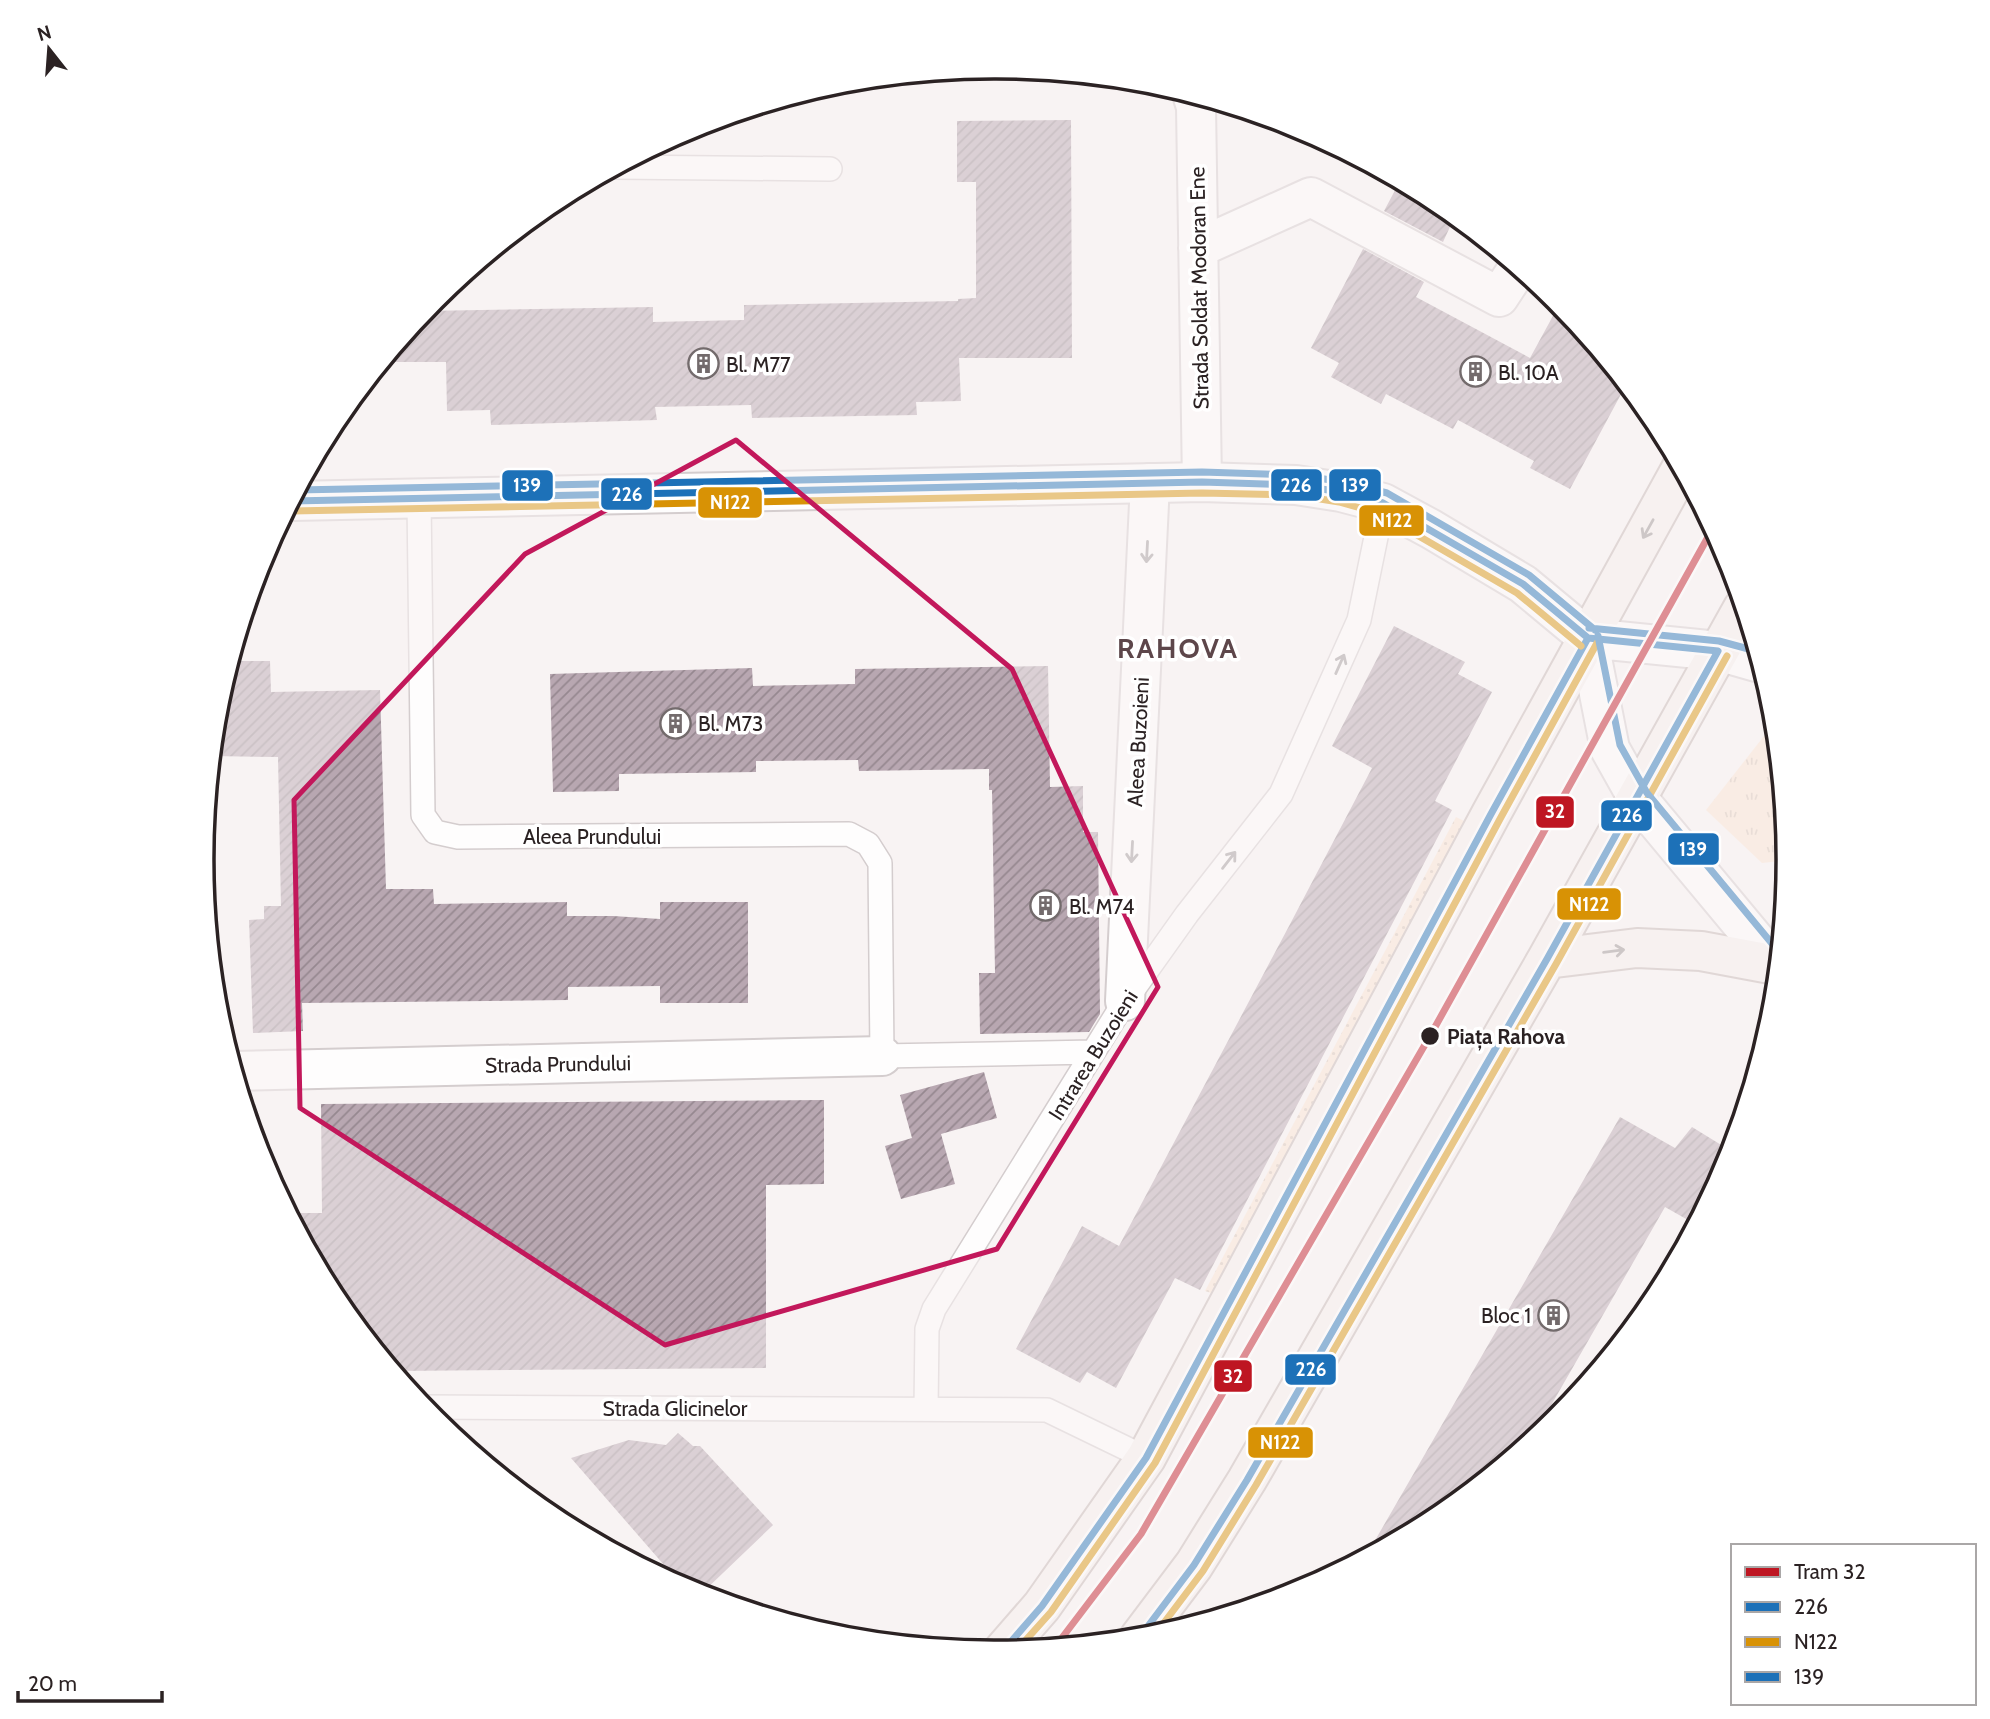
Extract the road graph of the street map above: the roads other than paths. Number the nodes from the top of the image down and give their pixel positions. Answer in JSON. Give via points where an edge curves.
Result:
{"nodes":[{"id":1,"x":1195,"y":105,"type":"edge"},
{"id":2,"x":635,"y":167,"type":"edge"},
{"id":3,"x":830,"y":169,"type":"dead end"},
{"id":4,"x":1198,"y":248,"type":"junction"},
{"id":5,"x":1513,"y":276,"type":"edge"},
{"id":6,"x":1676,"y":478,"type":"edge"},
{"id":7,"x":1202,"y":482,"type":"junction"},
{"id":8,"x":1150,"y":483,"type":"junction"},
{"id":9,"x":419,"y":500,"type":"junction"},
{"id":10,"x":301,"y":502,"type":"edge"},
{"id":11,"x":1383,"y":503,"type":"junction"},
{"id":12,"x":1737,"y":619,"type":"edge"},
{"id":13,"x":1588,"y":638,"type":"junction"},
{"id":14,"x":1718,"y":652,"type":"junction"},
{"id":15,"x":1750,"y":660,"type":"edge"},
{"id":16,"x":1637,"y":799,"type":"junction"},
{"id":17,"x":1769,"y":956,"type":"edge"},
{"id":18,"x":1546,"y":959,"type":"junction"},
{"id":19,"x":1769,"y":963,"type":"edge"},
{"id":20,"x":1125,"y":1001,"type":"junction"},
{"id":21,"x":1093,"y":1052,"type":"junction"},
{"id":22,"x":882,"y":1056,"type":"junction"},
{"id":23,"x":244,"y":1071,"type":"edge"},
{"id":24,"x":439,"y":1408,"type":"edge"},
{"id":25,"x":926,"y":1409,"type":"junction"},
{"id":26,"x":1146,"y":1458,"type":"junction"},
{"id":27,"x":1149,"y":1624,"type":"edge"},
{"id":28,"x":1013,"y":1640,"type":"edge"}],
"edges":[{"from":1,"to":4,"type":"street","name":"Strada Soldat Modoran Ene"},
{"from":2,"to":3,"type":"lane"},
{"from":4,"to":5,"type":"street","via":[[1311,197],[1499,298]]},
{"from":4,"to":7,"type":"street","name":"Strada Soldat Modoran Ene"},
{"from":6,"to":13,"type":"main road","one_way":true},
{"from":7,"to":8,"type":"street"},
{"from":7,"to":11,"type":"street","via":[[1296,485]]},
{"from":8,"to":9,"type":"street"},
{"from":8,"to":20,"type":"street","name":"Aleea Buzoieni","one_way":true},
{"from":9,"to":10,"type":"street"},
{"from":9,"to":22,"type":"lane","name":"Aleea Prundului","via":[[423,815],[435,832],[458,837],[849,834],[868,844],[880,863]]},
{"from":11,"to":13,"type":"street","via":[[1523,584]]},
{"from":20,"to":11,"type":"lane","name":"Intrarea Buzoieni","one_way":true,"via":[[1186,914],[1281,794],[1359,620]]},
{"from":12,"to":14,"type":"main road"},
{"from":13,"to":14,"type":"street"},
{"from":13,"to":16,"type":"street","via":[[1610,749]]},
{"from":13,"to":26,"type":"main road"},
{"from":14,"to":15,"type":"street"},
{"from":14,"to":16,"type":"main road"},
{"from":16,"to":17,"type":"street"},
{"from":16,"to":18,"type":"main road"},
{"from":18,"to":19,"type":"main road","one_way":true,"via":[[1637,948],[1701,951]]},
{"from":18,"to":27,"type":"main road","via":[[1247,1480],[1195,1565]]},
{"from":20,"to":21,"type":"lane","name":"Intrarea Buzoieni"},
{"from":21,"to":22,"type":"lane"},
{"from":21,"to":25,"type":"lane","name":"Intrarea Buzoieni","via":[[934,1310],[927,1329]]},
{"from":22,"to":23,"type":"street","name":"Strada Prundului"},
{"from":24,"to":25,"type":"lane","name":"Strada Glicinelor"},
{"from":25,"to":26,"type":"lane","via":[[1047,1409]]},
{"from":26,"to":28,"type":"main road","via":[[1042,1606]]}]}
